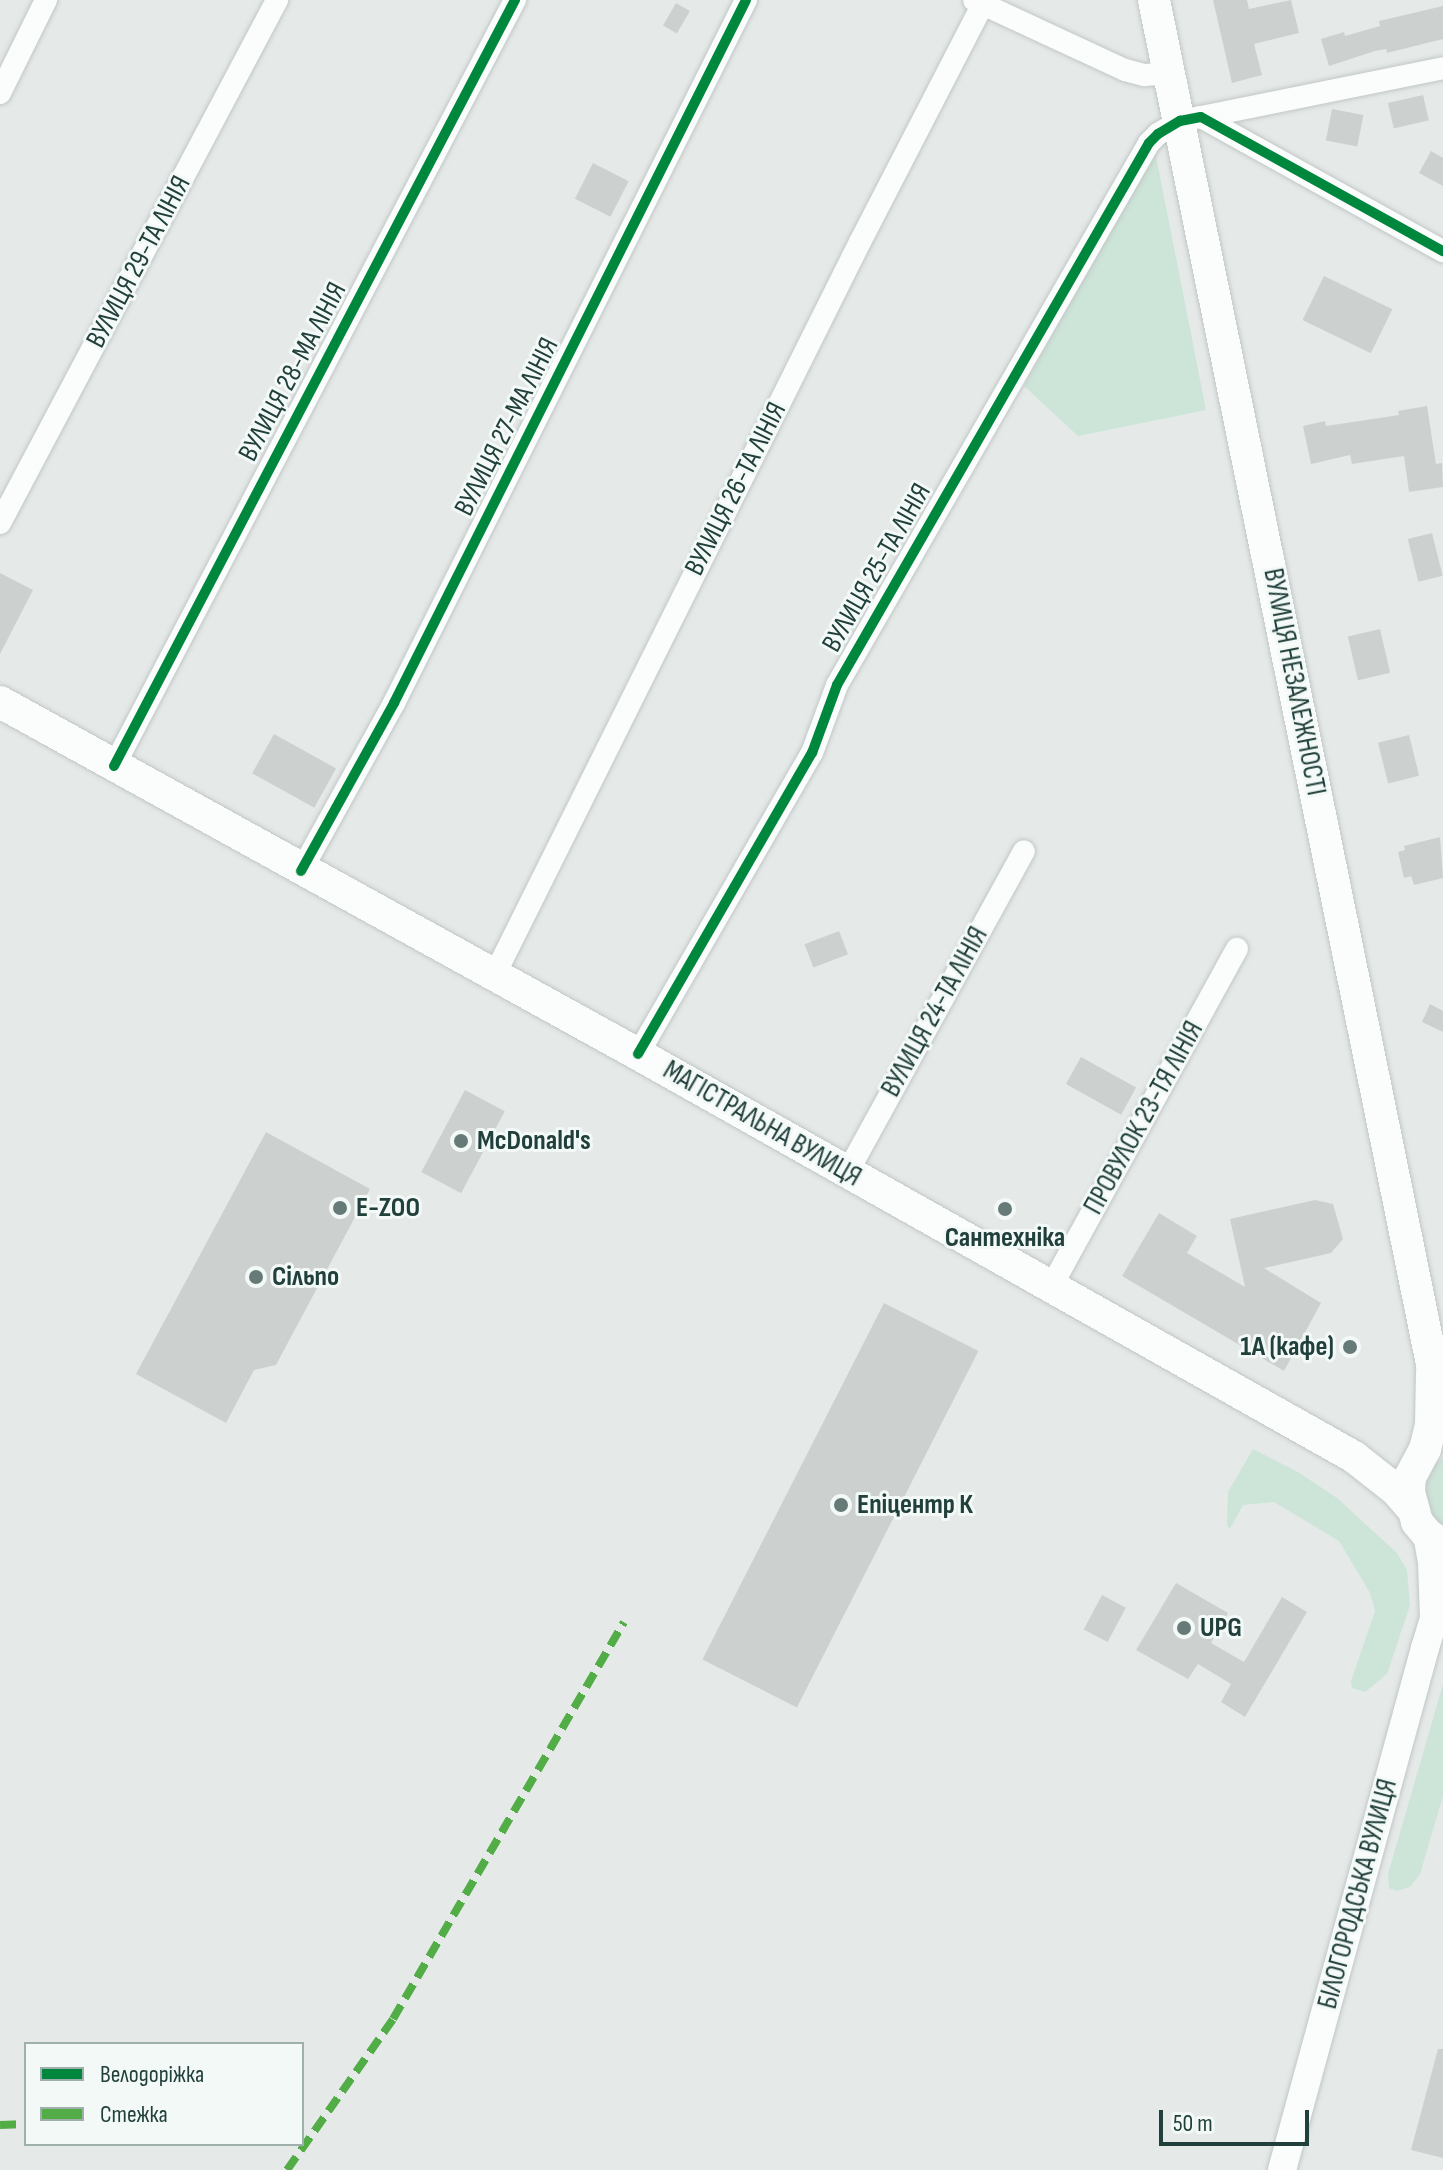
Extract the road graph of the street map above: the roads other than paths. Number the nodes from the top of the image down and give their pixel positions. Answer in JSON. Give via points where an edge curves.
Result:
{"nodes":[{"id":1,"x":46,"y":0,"type":"edge"},
{"id":2,"x":277,"y":0,"type":"edge"},
{"id":3,"x":515,"y":0,"type":"edge"},
{"id":4,"x":746,"y":0,"type":"edge"},
{"id":5,"x":1154,"y":0,"type":"edge"},
{"id":6,"x":979,"y":2,"type":"edge"},
{"id":7,"x":1443,"y":68,"type":"edge"},
{"id":8,"x":1170,"y":73,"type":"junction"},
{"id":9,"x":0,"y":93,"type":"edge"},
{"id":10,"x":1191,"y":119,"type":"junction"},
{"id":11,"x":1443,"y":251,"type":"edge"},
{"id":12,"x":0,"y":523,"type":"edge"},
{"id":13,"x":0,"y":702,"type":"edge"},
{"id":14,"x":114,"y":766,"type":"junction"},
{"id":15,"x":1024,"y":851,"type":"dead end"},
{"id":16,"x":301,"y":871,"type":"junction"},
{"id":17,"x":1237,"y":949,"type":"dead end"},
{"id":18,"x":494,"y":976,"type":"junction"},
{"id":19,"x":638,"y":1054,"type":"junction"},
{"id":20,"x":847,"y":1173,"type":"junction"},
{"id":21,"x":1051,"y":1287,"type":"junction"},
{"id":22,"x":1432,"y":1364,"type":"junction"},
{"id":23,"x":1443,"y":1394,"type":"edge"},
{"id":24,"x":1430,"y":1448,"type":"edge"},
{"id":25,"x":1354,"y":1457,"type":"junction"},
{"id":26,"x":1427,"y":1529,"type":"edge"},
{"id":27,"x":1438,"y":1611,"type":"edge"},
{"id":28,"x":1282,"y":2170,"type":"edge"}],
"edges":[{"from":1,"to":9,"type":"street"},
{"from":2,"to":12,"type":"street","name":"ВУЛИЦЯ 29-ТА ЛІНІЯ"},
{"from":3,"to":14,"type":"street","name":"ВУЛИЦЯ 28-МА ЛІНІЯ"},
{"from":4,"to":16,"type":"street","name":"ВУЛИЦЯ 27-МА ЛІНІЯ","via":[[394,703]]},
{"from":5,"to":8,"type":"main road","name":"ВУЛИЦЯ НЕЗАЛЕЖНОСТІ"},
{"from":6,"to":8,"type":"street","via":[[1125,70]]},
{"from":6,"to":18,"type":"street","name":"ВУЛИЦЯ 26-ТА ЛІНІЯ"},
{"from":7,"to":10,"type":"street"},
{"from":8,"to":10,"type":"main road","name":"ВУЛИЦЯ НЕЗАЛЕЖНОСТІ"},
{"from":10,"to":11,"type":"street"},
{"from":10,"to":19,"type":"street","name":"ВУЛИЦЯ 25-ТА ЛІНІЯ","via":[[1149,143],[837,685],[812,753]]},
{"from":10,"to":22,"type":"main road","name":"ВУЛИЦЯ НЕЗАЛЕЖНОСТІ"},
{"from":13,"to":14,"type":"main road","name":"МАГІСТРАЛЬНА ВУЛИЦЯ"},
{"from":14,"to":16,"type":"main road","name":"МАГІСТРАЛЬНА ВУЛИЦЯ"},
{"from":15,"to":20,"type":"street","name":"ВУЛИЦЯ 24-ТА ЛІНІЯ"},
{"from":16,"to":18,"type":"main road","name":"МАГІСТРАЛЬНА ВУЛИЦЯ"},
{"from":17,"to":21,"type":"street","name":"ПРОВУЛОК 23-ТЯ ЛІНІЯ"},
{"from":18,"to":19,"type":"main road","name":"МАГІСТРАЛЬНА ВУЛИЦЯ"},
{"from":19,"to":20,"type":"main road","name":"МАГІСТРАЛЬНА ВУЛИЦЯ"},
{"from":20,"to":21,"type":"main road","name":"МАГІСТРАЛЬНА ВУЛИЦЯ"},
{"from":21,"to":25,"type":"main road","name":"МАГІСТРАЛЬНА ВУЛИЦЯ"},
{"from":22,"to":23,"type":"main road"},
{"from":22,"to":24,"type":"main road"},
{"from":24,"to":25,"type":"main road"},
{"from":24,"to":26,"type":"main road","via":[[1410,1477]]},
{"from":25,"to":26,"type":"main road","name":"МАГІСТРАЛЬНА ВУЛИЦЯ","via":[[1396,1490]]},
{"from":26,"to":27,"type":"street","name":"БІЛОГОРОДСЬКА ВУЛИЦЯ"},
{"from":27,"to":28,"type":"street","name":"БІЛОГОРОДСЬКА ВУЛИЦЯ"}]}
